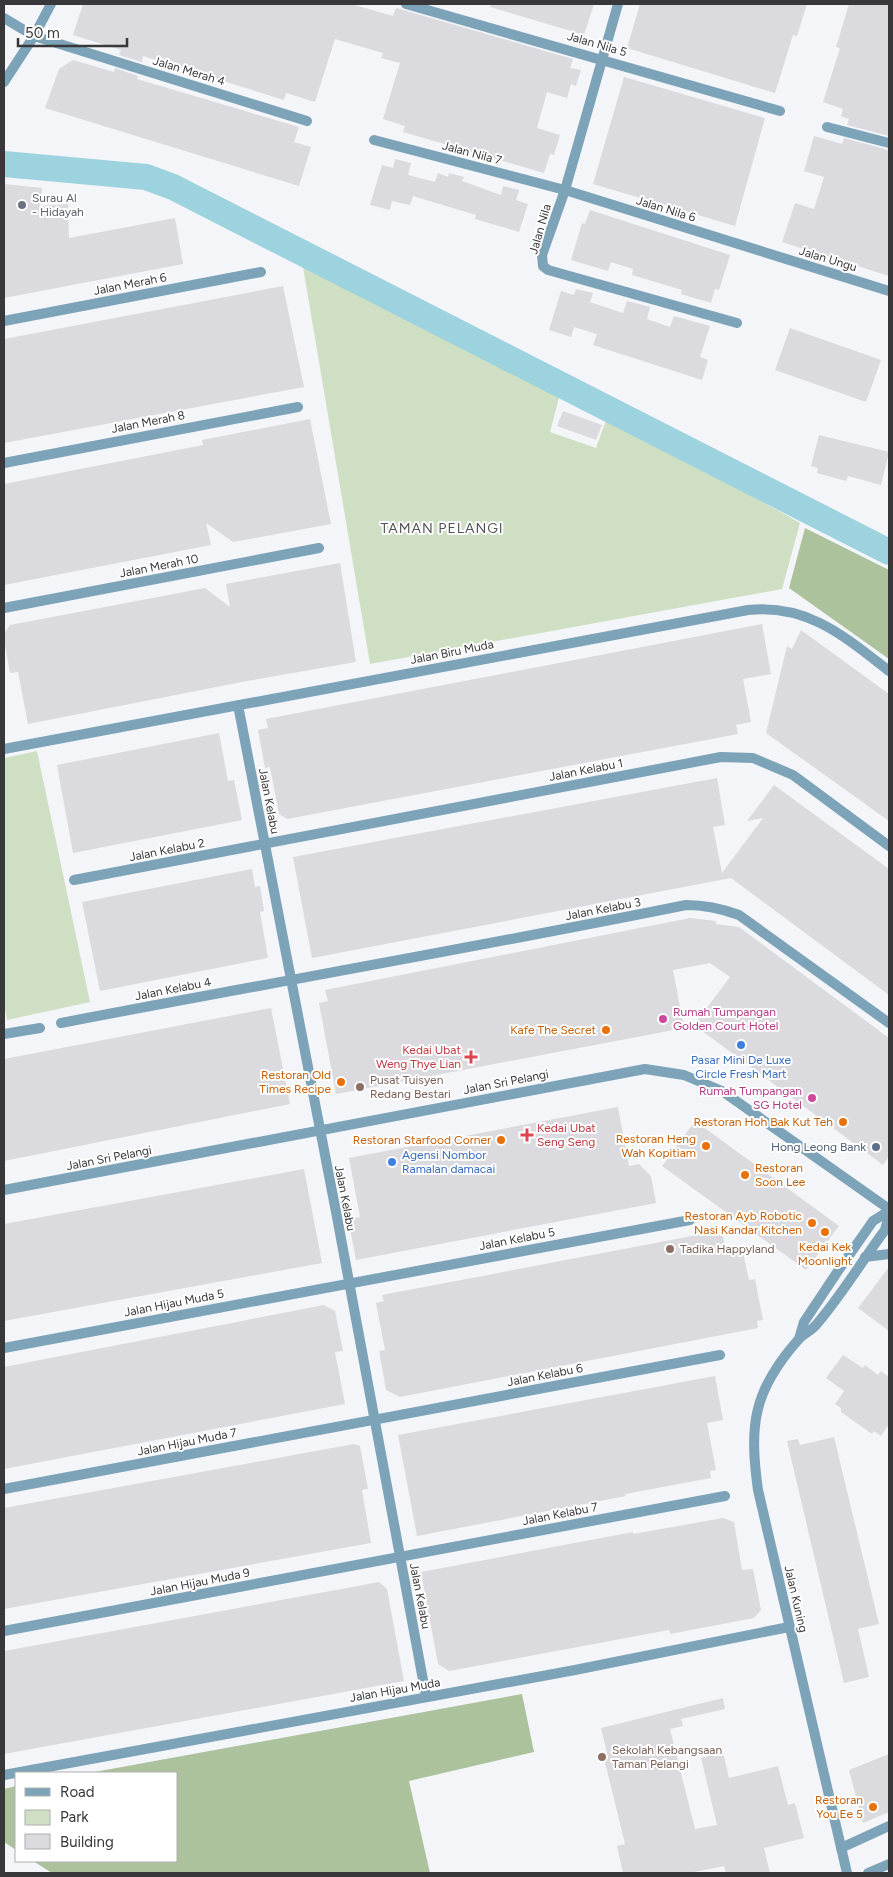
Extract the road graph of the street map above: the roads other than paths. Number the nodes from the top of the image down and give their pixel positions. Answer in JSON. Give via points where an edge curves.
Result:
{"nodes":[{"id":1,"x":51,"y":4,"type":"edge"},
{"id":2,"x":406,"y":4,"type":"edge"},
{"id":3,"x":618,"y":4,"type":"edge"},
{"id":4,"x":4,"y":18,"type":"edge"},
{"id":5,"x":34,"y":36,"type":"junction"},
{"id":6,"x":602,"y":59,"type":"junction"},
{"id":7,"x":4,"y":82,"type":"edge"},
{"id":8,"x":780,"y":111,"type":"dead end"},
{"id":9,"x":307,"y":121,"type":"dead end"},
{"id":10,"x":827,"y":126,"type":"dead end"},
{"id":11,"x":374,"y":140,"type":"dead end"},
{"id":12,"x":889,"y":143,"type":"edge"},
{"id":13,"x":565,"y":190,"type":"junction"},
{"id":14,"x":759,"y":251,"type":"joint"},
{"id":15,"x":261,"y":272,"type":"dead end"},
{"id":16,"x":889,"y":291,"type":"edge"},
{"id":17,"x":4,"y":321,"type":"edge"},
{"id":18,"x":737,"y":323,"type":"dead end"},
{"id":19,"x":298,"y":406,"type":"dead end"},
{"id":20,"x":4,"y":463,"type":"edge"},
{"id":21,"x":319,"y":548,"type":"dead end"},
{"id":22,"x":4,"y":608,"type":"edge"},
{"id":23,"x":889,"y":670,"type":"edge"},
{"id":24,"x":238,"y":705,"type":"junction"},
{"id":25,"x":4,"y":737,"type":"edge"},
{"id":26,"x":5,"y":749,"type":"edge"},
{"id":27,"x":264,"y":844,"type":"junction"},
{"id":28,"x":889,"y":846,"type":"edge"},
{"id":29,"x":74,"y":880,"type":"dead end"},
{"id":30,"x":290,"y":980,"type":"junction"},
{"id":31,"x":61,"y":1023,"type":"dead end"},
{"id":32,"x":889,"y":1023,"type":"edge"},
{"id":33,"x":40,"y":1028,"type":"dead end"},
{"id":34,"x":4,"y":1034,"type":"edge"},
{"id":35,"x":319,"y":1130,"type":"junction"},
{"id":36,"x":4,"y":1190,"type":"edge"},
{"id":37,"x":889,"y":1210,"type":"edge"},
{"id":38,"x":889,"y":1215,"type":"edge"},
{"id":39,"x":690,"y":1220,"type":"dead end"},
{"id":40,"x":889,"y":1254,"type":"edge"},
{"id":41,"x":865,"y":1256,"type":"junction"},
{"id":42,"x":349,"y":1283,"type":"junction"},
{"id":43,"x":799,"y":1339,"type":"junction"},
{"id":44,"x":4,"y":1348,"type":"edge"},
{"id":45,"x":720,"y":1355,"type":"dead end"},
{"id":46,"x":374,"y":1420,"type":"junction"},
{"id":47,"x":4,"y":1489,"type":"edge"},
{"id":48,"x":725,"y":1496,"type":"dead end"},
{"id":49,"x":400,"y":1557,"type":"junction"},
{"id":50,"x":790,"y":1627,"type":"junction"},
{"id":51,"x":4,"y":1631,"type":"edge"},
{"id":52,"x":426,"y":1696,"type":"junction"},
{"id":53,"x":20,"y":1772,"type":"edge"},
{"id":54,"x":889,"y":1826,"type":"edge"},
{"id":55,"x":841,"y":1848,"type":"junction"},
{"id":56,"x":889,"y":1864,"type":"edge"},
{"id":57,"x":847,"y":1873,"type":"edge"},
{"id":58,"x":868,"y":1873,"type":"edge"}],
"edges":[{"from":1,"to":5,"type":"street"},
{"from":2,"to":6,"type":"street","name":"Jalan Nila 5"},
{"from":3,"to":6,"type":"street","name":"Jalan Nila"},
{"from":4,"to":5,"type":"street","name":"Jalan Merah 4"},
{"from":5,"to":7,"type":"street"},
{"from":5,"to":9,"type":"street","name":"Jalan Merah 4"},
{"from":6,"to":8,"type":"street","name":"Jalan Nila 5"},
{"from":6,"to":13,"type":"street","name":"Jalan Nila"},
{"from":10,"to":12,"type":"street"},
{"from":11,"to":13,"type":"street","name":"Jalan Nila 7"},
{"from":13,"to":14,"type":"street","name":"Jalan Nila 6"},
{"from":13,"to":18,"type":"street","name":"Jalan Nila","via":[[542,255],[543,266],[548,270]]},
{"from":14,"to":16,"type":"street","name":"Jalan Ungu"},
{"from":15,"to":17,"type":"street","name":"Jalan Merah 6"},
{"from":19,"to":20,"type":"street","name":"Jalan Merah 8"},
{"from":21,"to":22,"type":"street","name":"Jalan Merah 10"},
{"from":23,"to":24,"type":"street","name":"Jalan Biru Muda","via":[[836,631],[812,618],[768,608]]},
{"from":24,"to":26,"type":"street","name":"Jalan Biru Muda"},
{"from":24,"to":27,"type":"street","name":"Jalan Kelabu"},
{"from":25,"to":26,"type":"street"},
{"from":27,"to":28,"type":"street","name":"Jalan Kelabu 1","via":[[737,756],[753,758],[793,775]]},
{"from":27,"to":29,"type":"street","name":"Jalan Kelabu 2"},
{"from":27,"to":30,"type":"street","name":"Jalan Kelabu"},
{"from":30,"to":31,"type":"street","name":"Jalan Kelabu 4"},
{"from":30,"to":32,"type":"street","name":"Jalan Kelabu 3","via":[[478,947],[686,905],[702,905],[719,907],[738,915]]},
{"from":30,"to":35,"type":"street","name":"Jalan Kelabu"},
{"from":33,"to":34,"type":"street"},
{"from":35,"to":36,"type":"street","name":"Jalan Sri Pelangi"},
{"from":35,"to":37,"type":"street","name":"Jalan Sri Pelangi","via":[[645,1069],[661,1070],[684,1075],[722,1091]]},
{"from":35,"to":42,"type":"street","name":"Jalan Kelabu"},
{"from":37,"to":43,"type":"street","name":"Jalan Kuning","via":[[873,1222],[838,1271],[804,1322]]},
{"from":38,"to":41,"type":"street","name":"Jalan Kuning","via":[[884,1230]]},
{"from":39,"to":42,"type":"street","name":"Jalan Kelabu 5"},
{"from":40,"to":41,"type":"street"},
{"from":41,"to":43,"type":"street","name":"Jalan Kuning","via":[[815,1327]]},
{"from":42,"to":44,"type":"street","name":"Jalan Hijau Muda 5"},
{"from":42,"to":46,"type":"street","name":"Jalan Kelabu"},
{"from":43,"to":50,"type":"street","name":"Jalan Kuning","via":[[766,1383],[753,1427],[758,1490]]},
{"from":45,"to":46,"type":"street","name":"Jalan Kelabu 6"},
{"from":46,"to":47,"type":"street","name":"Jalan Hijau Muda 7"},
{"from":46,"to":49,"type":"street","name":"Jalan Kelabu"},
{"from":48,"to":49,"type":"street","name":"Jalan Kelabu 7"},
{"from":49,"to":51,"type":"street","name":"Jalan Hijau Muda 9"},
{"from":49,"to":52,"type":"street","name":"Jalan Kelabu"},
{"from":50,"to":52,"type":"street","name":"Jalan Hijau Muda"},
{"from":50,"to":55,"type":"street","name":"Jalan Kuning"},
{"from":52,"to":53,"type":"street","name":"Jalan Hijau Muda"},
{"from":54,"to":55,"type":"street"},
{"from":55,"to":57,"type":"street","name":"Jalan Kuning"},
{"from":56,"to":58,"type":"street"}]}
